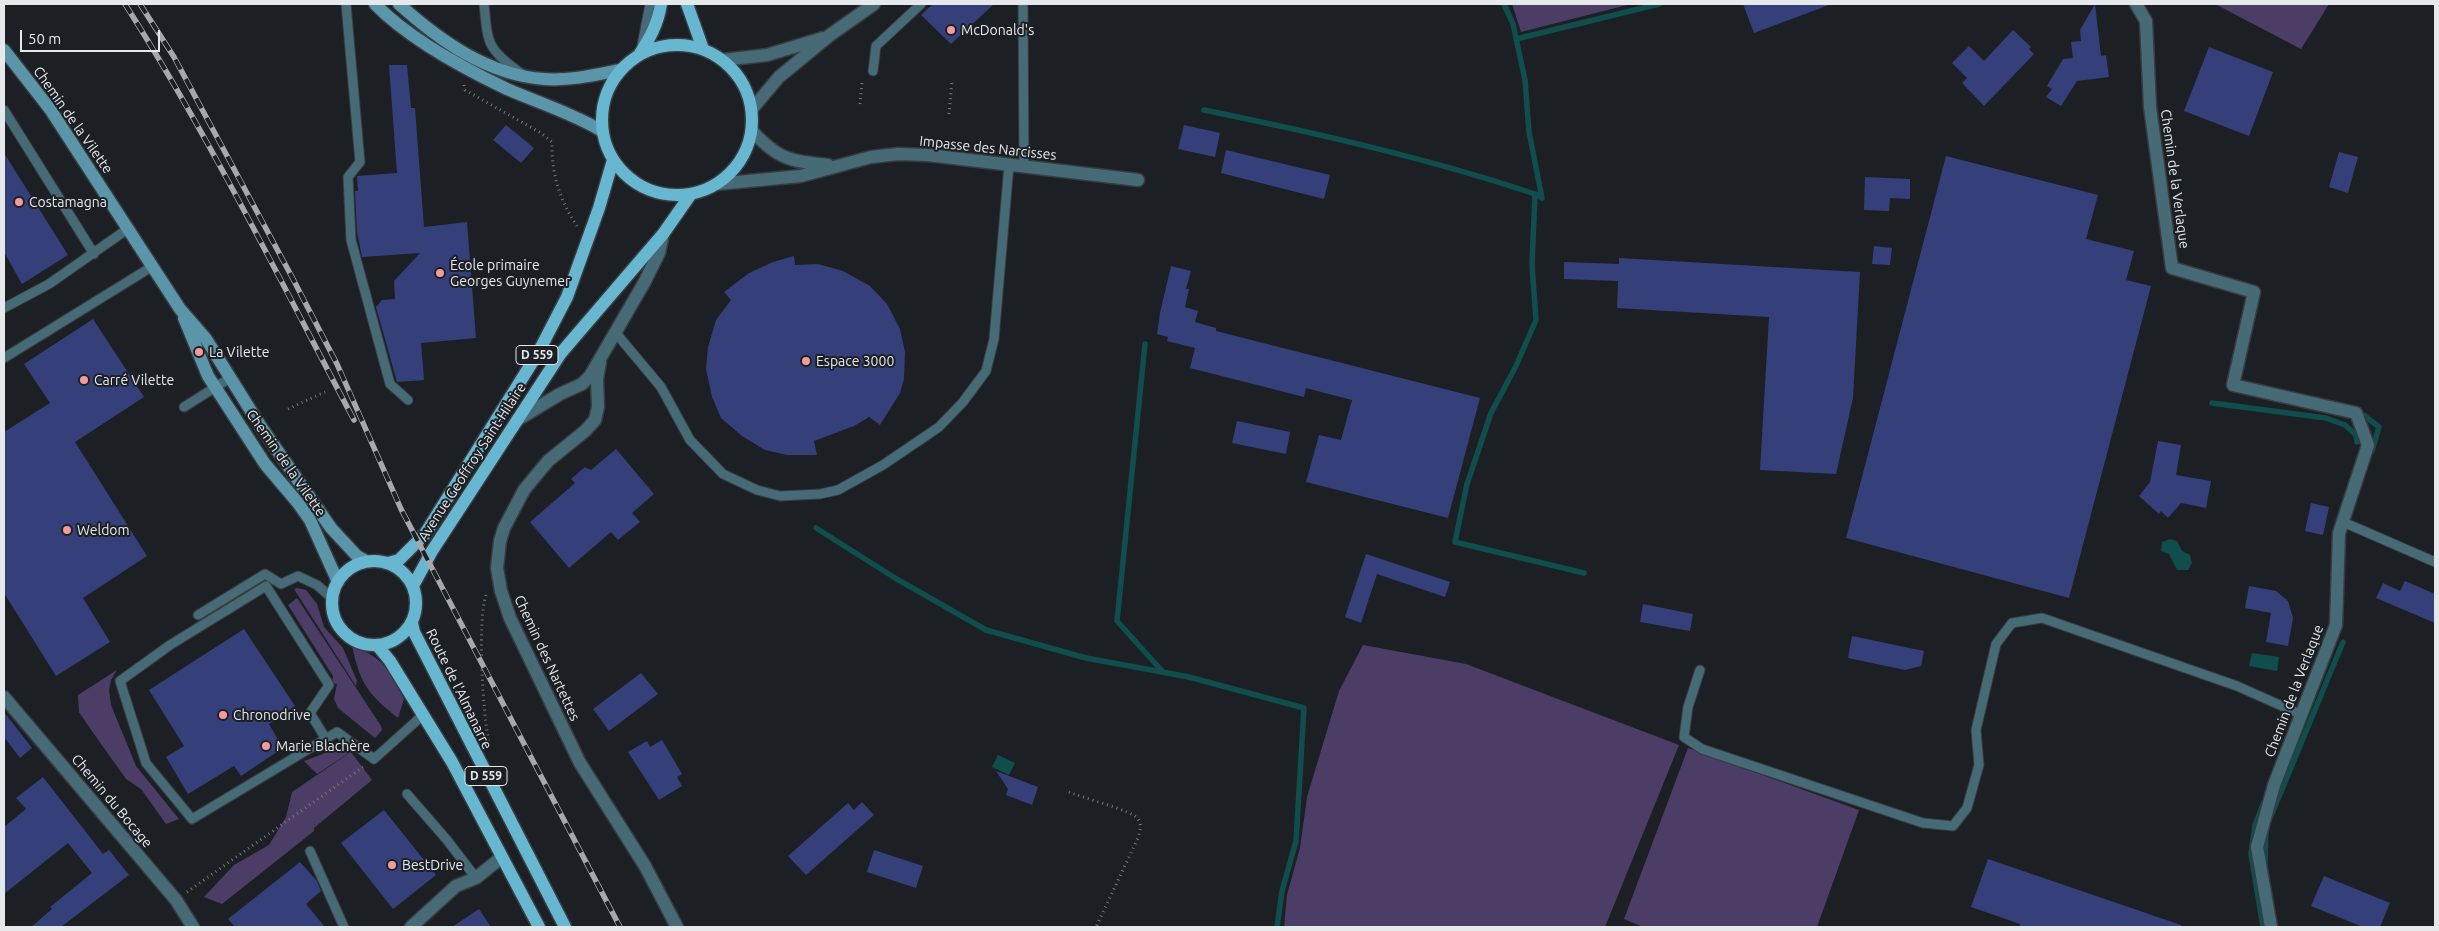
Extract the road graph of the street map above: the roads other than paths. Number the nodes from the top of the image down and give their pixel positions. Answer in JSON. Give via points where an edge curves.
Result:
{"nodes":[{"id":1,"x":346,"y":4,"type":"edge"},
{"id":2,"x":375,"y":4,"type":"edge"},
{"id":3,"x":400,"y":4,"type":"edge"},
{"id":4,"x":484,"y":4,"type":"edge"},
{"id":5,"x":650,"y":4,"type":"edge"},
{"id":6,"x":661,"y":4,"type":"edge"},
{"id":7,"x":687,"y":4,"type":"edge"},
{"id":8,"x":874,"y":4,"type":"edge"},
{"id":9,"x":921,"y":4,"type":"edge"},
{"id":10,"x":1023,"y":4,"type":"edge"},
{"id":11,"x":2136,"y":4,"type":"edge"},
{"id":12,"x":830,"y":35,"type":"junction"},
{"id":13,"x":703,"y":49,"type":"junction"},
{"id":14,"x":4,"y":50,"type":"edge"},
{"id":15,"x":639,"y":55,"type":"junction"},
{"id":16,"x":723,"y":60,"type":"junction"},
{"id":17,"x":620,"y":70,"type":"junction"},
{"id":18,"x":871,"y":74,"type":"road end"},
{"id":19,"x":526,"y":77,"type":"junction"},
{"id":20,"x":752,"y":109,"type":"junction"},
{"id":21,"x":4,"y":110,"type":"edge"},
{"id":22,"x":602,"y":131,"type":"junction"},
{"id":23,"x":752,"y":131,"type":"junction"},
{"id":24,"x":613,"y":160,"type":"junction"},
{"id":25,"x":1008,"y":165,"type":"junction"},
{"id":26,"x":835,"y":166,"type":"junction"},
{"id":27,"x":1024,"y":166,"type":"junction"},
{"id":28,"x":1138,"y":180,"type":"dead end"},
{"id":29,"x":717,"y":184,"type":"junction"},
{"id":30,"x":691,"y":194,"type":"junction"},
{"id":31,"x":129,"y":228,"type":"junction"},
{"id":32,"x":663,"y":234,"type":"junction"},
{"id":33,"x":94,"y":254,"type":"junction"},
{"id":34,"x":153,"y":266,"type":"junction"},
{"id":35,"x":4,"y":308,"type":"edge"},
{"id":36,"x":180,"y":309,"type":"junction"},
{"id":37,"x":615,"y":332,"type":"junction"},
{"id":38,"x":4,"y":358,"type":"edge"},
{"id":39,"x":600,"y":362,"type":"junction"},
{"id":40,"x":230,"y":378,"type":"junction"},
{"id":41,"x":216,"y":388,"type":"junction"},
{"id":42,"x":573,"y":389,"type":"junction"},
{"id":43,"x":408,"y":400,"type":"dead end"},
{"id":44,"x":184,"y":407,"type":"dead end"},
{"id":45,"x":598,"y":407,"type":"junction"},
{"id":46,"x":517,"y":420,"type":"junction"},
{"id":47,"x":2343,"y":522,"type":"junction"},
{"id":48,"x":366,"y":562,"type":"junction"},
{"id":49,"x":2435,"y":562,"type":"edge"},
{"id":50,"x":388,"y":563,"type":"junction"},
{"id":51,"x":269,"y":582,"type":"junction"},
{"id":52,"x":338,"y":582,"type":"junction"},
{"id":53,"x":413,"y":586,"type":"junction"},
{"id":54,"x":332,"y":598,"type":"junction"},
{"id":55,"x":198,"y":615,"type":"dead end"},
{"id":56,"x":412,"y":623,"type":"junction"},
{"id":57,"x":377,"y":645,"type":"junction"},
{"id":58,"x":1700,"y":670,"type":"dead end"},
{"id":59,"x":4,"y":697,"type":"edge"},
{"id":60,"x":423,"y":715,"type":"junction"},
{"id":61,"x":2302,"y":715,"type":"junction"},
{"id":62,"x":326,"y":739,"type":"junction"},
{"id":63,"x":407,"y":794,"type":"dead end"},
{"id":64,"x":310,"y":851,"type":"dead end"},
{"id":65,"x":502,"y":857,"type":"junction"},
{"id":66,"x":476,"y":878,"type":"junction"},
{"id":67,"x":193,"y":927,"type":"edge"},
{"id":68,"x":344,"y":927,"type":"edge"},
{"id":69,"x":411,"y":927,"type":"edge"},
{"id":70,"x":539,"y":927,"type":"edge"},
{"id":71,"x":565,"y":927,"type":"edge"},
{"id":72,"x":677,"y":927,"type":"edge"},
{"id":73,"x":2271,"y":927,"type":"edge"}],
"edges":[{"from":1,"to":43,"type":"lane","via":[[360,162],[348,176],[352,240],[390,384]]},
{"from":2,"to":22,"type":"main road","via":[[406,30],[459,64]]},
{"from":3,"to":19,"type":"main road","via":[[430,30],[469,56]]},
{"from":4,"to":19,"type":"lane","via":[[487,39],[500,56]]},
{"from":5,"to":15,"type":"lane"},
{"from":6,"to":15,"type":"main road","via":[[659,18]]},
{"from":7,"to":13,"type":"main road"},
{"from":8,"to":12,"type":"street"},
{"from":9,"to":18,"type":"lane","via":[[876,46]]},
{"from":10,"to":27,"type":"lane"},
{"from":11,"to":47,"type":"street","name":"Chemin de la Verlaque","via":[[2146,21],[2150,106],[2172,268],[2254,292],[2233,386],[2356,414],[2368,445]]},
{"from":12,"to":16,"type":"street","via":[[767,55]]},
{"from":12,"to":20,"type":"street","via":[[779,77]]},
{"from":13,"to":15,"type":"main road","via":[[660,46]]},
{"from":13,"to":16,"type":"main road"},
{"from":14,"to":31,"type":"main road","name":"Chemin de la Vilette","via":[[50,109]]},
{"from":15,"to":17,"type":"main road"},
{"from":16,"to":20,"type":"main road","via":[[742,82]]},
{"from":17,"to":19,"type":"main road","via":[[561,79]]},
{"from":17,"to":22,"type":"main road","via":[[608,88],[602,109]]},
{"from":20,"to":23,"type":"main road"},
{"from":21,"to":33,"type":"lane"},
{"from":22,"to":24,"type":"main road"},
{"from":23,"to":26,"type":"street","name":"Impasse des Narcisses","via":[[774,153],[787,159]]},
{"from":23,"to":29,"type":"main road","via":[[746,152],[734,170]]},
{"from":24,"to":30,"type":"main road","via":[[627,177],[647,189],[669,195]]},
{"from":24,"to":50,"type":"main road","name":"Avenue Geoffroy Saint-Hilaire","number":"D 559","via":[[567,297],[538,353],[425,534],[399,560]]},
{"from":25,"to":26,"type":"street","name":"Impasse des Narcisses","via":[[898,154]]},
{"from":25,"to":27,"type":"street","name":"Impasse des Narcisses"},
{"from":25,"to":37,"type":"lane","via":[[994,339],[986,371],[939,427],[883,465],[838,490],[780,496],[756,490],[723,474],[690,440],[661,387]]},
{"from":26,"to":29,"type":"street","name":"Impasse des Narcisses","via":[[801,176]]},
{"from":27,"to":28,"type":"street","name":"Impasse des Narcisses"},
{"from":29,"to":30,"type":"main road"},
{"from":30,"to":32,"type":"main road","name":"Avenue Geoffroy Saint-Hilaire","number":"D 559"},
{"from":31,"to":33,"type":"lane"},
{"from":31,"to":34,"type":"main road","name":"Chemin de la Vilette"},
{"from":32,"to":37,"type":"street","via":[[659,253],[644,284]]},
{"from":32,"to":46,"type":"main road","name":"Avenue Geoffroy Saint-Hilaire","number":"D 559","via":[[561,353]]},
{"from":33,"to":35,"type":"lane","via":[[49,284]]},
{"from":34,"to":36,"type":"main road","name":"Chemin de la Vilette"},
{"from":34,"to":38,"type":"lane"},
{"from":36,"to":40,"type":"main road","name":"Chemin de la Vilette","via":[[206,339]]},
{"from":36,"to":41,"type":"main road","name":"Chemin de la Vilette"},
{"from":37,"to":39,"type":"street"},
{"from":39,"to":42,"type":"street","via":[[582,384]]},
{"from":39,"to":45,"type":"street","name":"Chemin des Nartettes"},
{"from":40,"to":41,"type":"lane"},
{"from":40,"to":48,"type":"main road","name":"Chemin de la Vilette","via":[[331,528]]},
{"from":41,"to":44,"type":"lane"},
{"from":41,"to":52,"type":"main road","name":"Chemin de la Vilette","via":[[265,464],[310,520]]},
{"from":42,"to":45,"type":"street","via":[[587,393]]},
{"from":42,"to":46,"type":"street"},
{"from":45,"to":72,"type":"street","name":"Chemin des Nartettes","via":[[592,425],[548,461],[524,490],[500,541],[498,568],[501,591],[510,618],[580,763],[645,866]]},
{"from":46,"to":53,"type":"main road","name":"Avenue Geoffroy Saint-Hilaire","number":"D 559"},
{"from":47,"to":49,"type":"lane"},
{"from":47,"to":61,"type":"street","name":"Chemin de la Verlaque","via":[[2339,533],[2336,626]]},
{"from":48,"to":50,"type":"main road"},
{"from":48,"to":52,"type":"main road","via":[[355,565]]},
{"from":50,"to":53,"type":"main road","via":[[407,576]]},
{"from":51,"to":54,"type":"lane","via":[[281,584],[298,576],[317,585]]},
{"from":51,"to":55,"type":"lane","via":[[265,574]]},
{"from":51,"to":62,"type":"lane","via":[[329,685],[310,712]]},
{"from":51,"to":62,"type":"lane","via":[[120,681],[146,763],[192,819]]},
{"from":52,"to":54,"type":"main road"},
{"from":53,"to":56,"type":"main road","via":[[417,605]]},
{"from":54,"to":57,"type":"main road","via":[[337,622],[344,632],[353,640]]},
{"from":56,"to":57,"type":"main road","via":[[397,638]]},
{"from":56,"to":71,"type":"main road","name":"Route de l'Almanarre","number":"D 559","via":[[463,731]]},
{"from":57,"to":60,"type":"main road","number":"D 559"},
{"from":58,"to":61,"type":"lane","via":[[1688,707],[1684,736],[1702,749],[1923,823],[1953,826],[1966,808],[1979,765],[1976,730],[1996,644],[2012,623],[2042,618],[2237,686]]},
{"from":59,"to":67,"type":"street","name":"Chemin du Bocage","via":[[176,900]]},
{"from":60,"to":62,"type":"lane","via":[[374,759],[337,732]]},
{"from":60,"to":65,"type":"main road","number":"D 559"},
{"from":61,"to":73,"type":"street","name":"Chemin de la Verlaque","via":[[2274,785],[2257,847]]},
{"from":63,"to":66,"type":"lane"},
{"from":64,"to":68,"type":"lane"},
{"from":65,"to":66,"type":"street"},
{"from":65,"to":70,"type":"main road","number":"D 559"},
{"from":66,"to":69,"type":"street","via":[[456,886]]}]}
